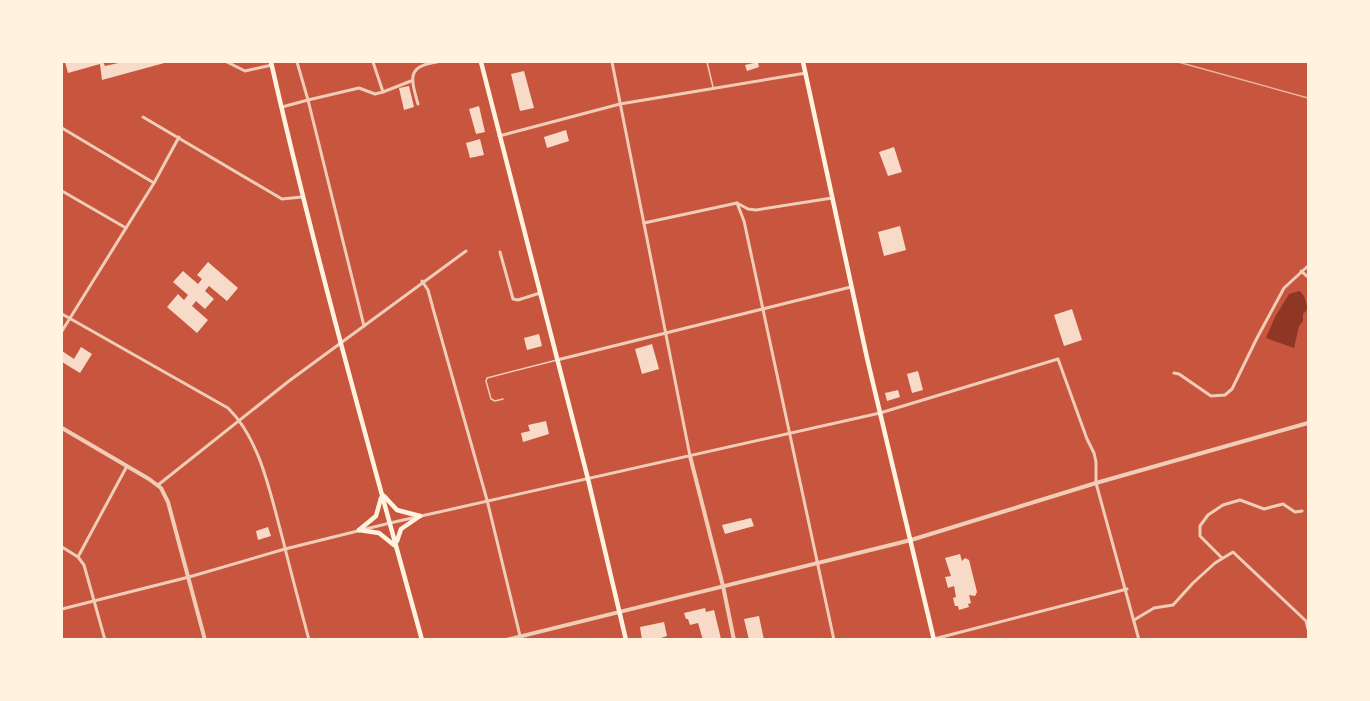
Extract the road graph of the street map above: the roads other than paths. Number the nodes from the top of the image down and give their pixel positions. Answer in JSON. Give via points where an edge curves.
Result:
{"nodes":[{"id":1,"x":227,"y":62,"type":"edge"},
{"id":2,"x":297,"y":62,"type":"edge"},
{"id":3,"x":373,"y":62,"type":"edge"},
{"id":4,"x":437,"y":62,"type":"edge"},
{"id":5,"x":481,"y":62,"type":"edge"},
{"id":6,"x":612,"y":62,"type":"edge"},
{"id":7,"x":708,"y":62,"type":"edge"},
{"id":8,"x":803,"y":62,"type":"edge"},
{"id":9,"x":272,"y":63,"type":"edge"},
{"id":10,"x":806,"y":73,"type":"junction"},
{"id":11,"x":411,"y":81,"type":"junction"},
{"id":12,"x":713,"y":88,"type":"junction"},
{"id":13,"x":383,"y":93,"type":"junction"},
{"id":14,"x":308,"y":100,"type":"junction"},
{"id":15,"x":418,"y":104,"type":"dead end"},
{"id":16,"x":620,"y":104,"type":"junction"},
{"id":17,"x":282,"y":107,"type":"junction"},
{"id":18,"x":143,"y":117,"type":"dead end"},
{"id":19,"x":62,"y":128,"type":"edge"},
{"id":20,"x":499,"y":136,"type":"junction"},
{"id":21,"x":180,"y":137,"type":"junction"},
{"id":22,"x":154,"y":183,"type":"junction"},
{"id":23,"x":62,"y":190,"type":"edge"},
{"id":24,"x":302,"y":197,"type":"junction"},
{"id":25,"x":832,"y":198,"type":"junction"},
{"id":26,"x":737,"y":203,"type":"junction"},
{"id":27,"x":644,"y":223,"type":"junction"},
{"id":28,"x":126,"y":228,"type":"junction"},
{"id":29,"x":466,"y":251,"type":"dead end"},
{"id":30,"x":500,"y":252,"type":"dead end"},
{"id":31,"x":1308,"y":266,"type":"edge"},
{"id":32,"x":1301,"y":271,"type":"junction"},
{"id":33,"x":1308,"y":277,"type":"edge"},
{"id":34,"x":422,"y":281,"type":"junction"},
{"id":35,"x":851,"y":287,"type":"junction"},
{"id":36,"x":540,"y":293,"type":"junction"},
{"id":37,"x":762,"y":309,"type":"junction"},
{"id":38,"x":62,"y":314,"type":"edge"},
{"id":39,"x":69,"y":318,"type":"junction"},
{"id":40,"x":364,"y":326,"type":"junction"},
{"id":41,"x":62,"y":331,"type":"edge"},
{"id":42,"x":666,"y":333,"type":"junction"},
{"id":43,"x":341,"y":342,"type":"junction"},
{"id":44,"x":557,"y":360,"type":"junction"},
{"id":45,"x":1174,"y":373,"type":"dead end"},
{"id":46,"x":503,"y":399,"type":"dead end"},
{"id":47,"x":880,"y":413,"type":"junction"},
{"id":48,"x":238,"y":420,"type":"junction"},
{"id":49,"x":1308,"y":423,"type":"edge"},
{"id":50,"x":62,"y":428,"type":"edge"},
{"id":51,"x":789,"y":434,"type":"junction"},
{"id":52,"x":690,"y":456,"type":"junction"},
{"id":53,"x":127,"y":466,"type":"junction"},
{"id":54,"x":588,"y":479,"type":"junction"},
{"id":55,"x":1096,"y":483,"type":"junction"},
{"id":56,"x":158,"y":485,"type":"junction"},
{"id":57,"x":381,"y":492,"type":"junction"},
{"id":58,"x":487,"y":500,"type":"junction"},
{"id":59,"x":1302,"y":511,"type":"dead end"},
{"id":60,"x":420,"y":516,"type":"junction"},
{"id":61,"x":390,"y":523,"type":"junction"},
{"id":62,"x":359,"y":530,"type":"junction"},
{"id":63,"x":910,"y":540,"type":"junction"},
{"id":64,"x":62,"y":547,"type":"edge"},
{"id":65,"x":285,"y":549,"type":"junction"},
{"id":66,"x":397,"y":550,"type":"junction"},
{"id":67,"x":78,"y":557,"type":"junction"},
{"id":68,"x":1222,"y":558,"type":"junction"},
{"id":69,"x":817,"y":563,"type":"junction"},
{"id":70,"x":189,"y":577,"type":"junction"},
{"id":71,"x":723,"y":586,"type":"junction"},
{"id":72,"x":1127,"y":589,"type":"junction"},
{"id":73,"x":96,"y":601,"type":"junction"},
{"id":74,"x":62,"y":609,"type":"edge"},
{"id":75,"x":620,"y":611,"type":"junction"},
{"id":76,"x":1134,"y":620,"type":"junction"},
{"id":77,"x":419,"y":628,"type":"junction"},
{"id":78,"x":1308,"y":629,"type":"edge"},
{"id":79,"x":521,"y":638,"type":"edge"},
{"id":80,"x":105,"y":639,"type":"edge"},
{"id":81,"x":205,"y":639,"type":"edge"},
{"id":82,"x":309,"y":639,"type":"edge"},
{"id":83,"x":421,"y":639,"type":"edge"},
{"id":84,"x":428,"y":639,"type":"edge"},
{"id":85,"x":506,"y":639,"type":"edge"},
{"id":86,"x":626,"y":639,"type":"edge"},
{"id":87,"x":734,"y":639,"type":"edge"},
{"id":88,"x":834,"y":639,"type":"edge"},
{"id":89,"x":933,"y":639,"type":"edge"},
{"id":90,"x":1139,"y":639,"type":"edge"}],
"edges":[{"from":1,"to":9,"type":"street","via":[[245,71]]},
{"from":2,"to":14,"type":"street"},
{"from":3,"to":13,"type":"street"},
{"from":4,"to":11,"type":"street","via":[[419,67]]},
{"from":5,"to":20,"type":"main road"},
{"from":6,"to":16,"type":"street"},
{"from":7,"to":12,"type":"lane"},
{"from":8,"to":10,"type":"main road"},
{"from":9,"to":17,"type":"main road"},
{"from":10,"to":12,"type":"street"},
{"from":10,"to":25,"type":"main road"},
{"from":11,"to":13,"type":"street"},
{"from":11,"to":15,"type":"street"},
{"from":12,"to":16,"type":"street"},
{"from":13,"to":14,"type":"street","via":[[358,88]]},
{"from":14,"to":17,"type":"street"},
{"from":14,"to":40,"type":"street"},
{"from":16,"to":20,"type":"street"},
{"from":16,"to":27,"type":"street"},
{"from":17,"to":24,"type":"main road"},
{"from":18,"to":21,"type":"street"},
{"from":19,"to":22,"type":"street"},
{"from":20,"to":36,"type":"main road"},
{"from":21,"to":22,"type":"street"},
{"from":21,"to":24,"type":"street","via":[[282,199]]},
{"from":22,"to":28,"type":"street"},
{"from":23,"to":28,"type":"street"},
{"from":24,"to":43,"type":"main road"},
{"from":25,"to":26,"type":"street","via":[[756,210]]},
{"from":25,"to":35,"type":"main road"},
{"from":26,"to":27,"type":"street"},
{"from":26,"to":37,"type":"street"},
{"from":27,"to":42,"type":"street"},
{"from":28,"to":39,"type":"street"},
{"from":29,"to":34,"type":"street"},
{"from":30,"to":36,"type":"street","via":[[513,299]]},
{"from":31,"to":32,"type":"street"},
{"from":32,"to":33,"type":"street"},
{"from":32,"to":45,"type":"street","via":[[1284,288],[1229,393],[1211,396]]},
{"from":34,"to":40,"type":"street"},
{"from":34,"to":58,"type":"street","via":[[428,290]]},
{"from":35,"to":37,"type":"street"},
{"from":35,"to":47,"type":"main road"},
{"from":36,"to":44,"type":"main road"},
{"from":37,"to":42,"type":"street"},
{"from":37,"to":51,"type":"street"},
{"from":38,"to":39,"type":"street"},
{"from":39,"to":41,"type":"street"},
{"from":39,"to":48,"type":"street","via":[[228,408]]},
{"from":40,"to":43,"type":"street"},
{"from":42,"to":44,"type":"street"},
{"from":42,"to":52,"type":"street"},
{"from":43,"to":48,"type":"street"},
{"from":43,"to":57,"type":"main road"},
{"from":44,"to":46,"type":"lane","via":[[488,378],[491,399]]},
{"from":44,"to":54,"type":"main road"},
{"from":47,"to":51,"type":"street"},
{"from":47,"to":55,"type":"street","via":[[1058,358],[1096,462]]},
{"from":47,"to":63,"type":"main road"},
{"from":48,"to":56,"type":"street"},
{"from":48,"to":65,"type":"street","via":[[252,443]]},
{"from":49,"to":55,"type":"street"},
{"from":50,"to":53,"type":"street"},
{"from":51,"to":52,"type":"street"},
{"from":51,"to":69,"type":"street"},
{"from":52,"to":54,"type":"street"},
{"from":52,"to":71,"type":"street"},
{"from":53,"to":56,"type":"street"},
{"from":53,"to":67,"type":"street"},
{"from":54,"to":58,"type":"street"},
{"from":54,"to":75,"type":"main road"},
{"from":55,"to":63,"type":"street"},
{"from":55,"to":72,"type":"street"},
{"from":56,"to":70,"type":"street","via":[[168,502]]},
{"from":57,"to":60,"type":"main road","via":[[397,510]]},
{"from":57,"to":61,"type":"main road"},
{"from":57,"to":62,"type":"main road","via":[[378,513]]},
{"from":58,"to":60,"type":"street"},
{"from":58,"to":79,"type":"street"},
{"from":59,"to":68,"type":"street","via":[[1295,512],[1283,504],[1264,509],[1240,500],[1223,505],[1208,515],[1199,530],[1200,536]]},
{"from":60,"to":61,"type":"street"},
{"from":60,"to":66,"type":"main road","via":[[400,531]]},
{"from":61,"to":62,"type":"street"},
{"from":61,"to":66,"type":"main road"},
{"from":62,"to":65,"type":"street"},
{"from":62,"to":66,"type":"main road","via":[[382,534]]},
{"from":63,"to":69,"type":"street"},
{"from":63,"to":89,"type":"main road"},
{"from":64,"to":67,"type":"street"},
{"from":65,"to":70,"type":"street"},
{"from":65,"to":82,"type":"street"},
{"from":66,"to":77,"type":"main road"},
{"from":67,"to":73,"type":"street"},
{"from":68,"to":76,"type":"street","via":[[1173,605],[1147,610]]},
{"from":68,"to":78,"type":"street","via":[[1233,552],[1306,621]]},
{"from":69,"to":71,"type":"street"},
{"from":69,"to":88,"type":"street"},
{"from":70,"to":73,"type":"street"},
{"from":70,"to":81,"type":"street"},
{"from":71,"to":75,"type":"street"},
{"from":71,"to":87,"type":"street"},
{"from":72,"to":76,"type":"street"},
{"from":72,"to":89,"type":"street"},
{"from":73,"to":74,"type":"street"},
{"from":73,"to":80,"type":"street"},
{"from":75,"to":79,"type":"street"},
{"from":75,"to":86,"type":"main road"},
{"from":76,"to":90,"type":"street"},
{"from":77,"to":83,"type":"main road"},
{"from":77,"to":84,"type":"main road"},
{"from":79,"to":85,"type":"street"}]}
